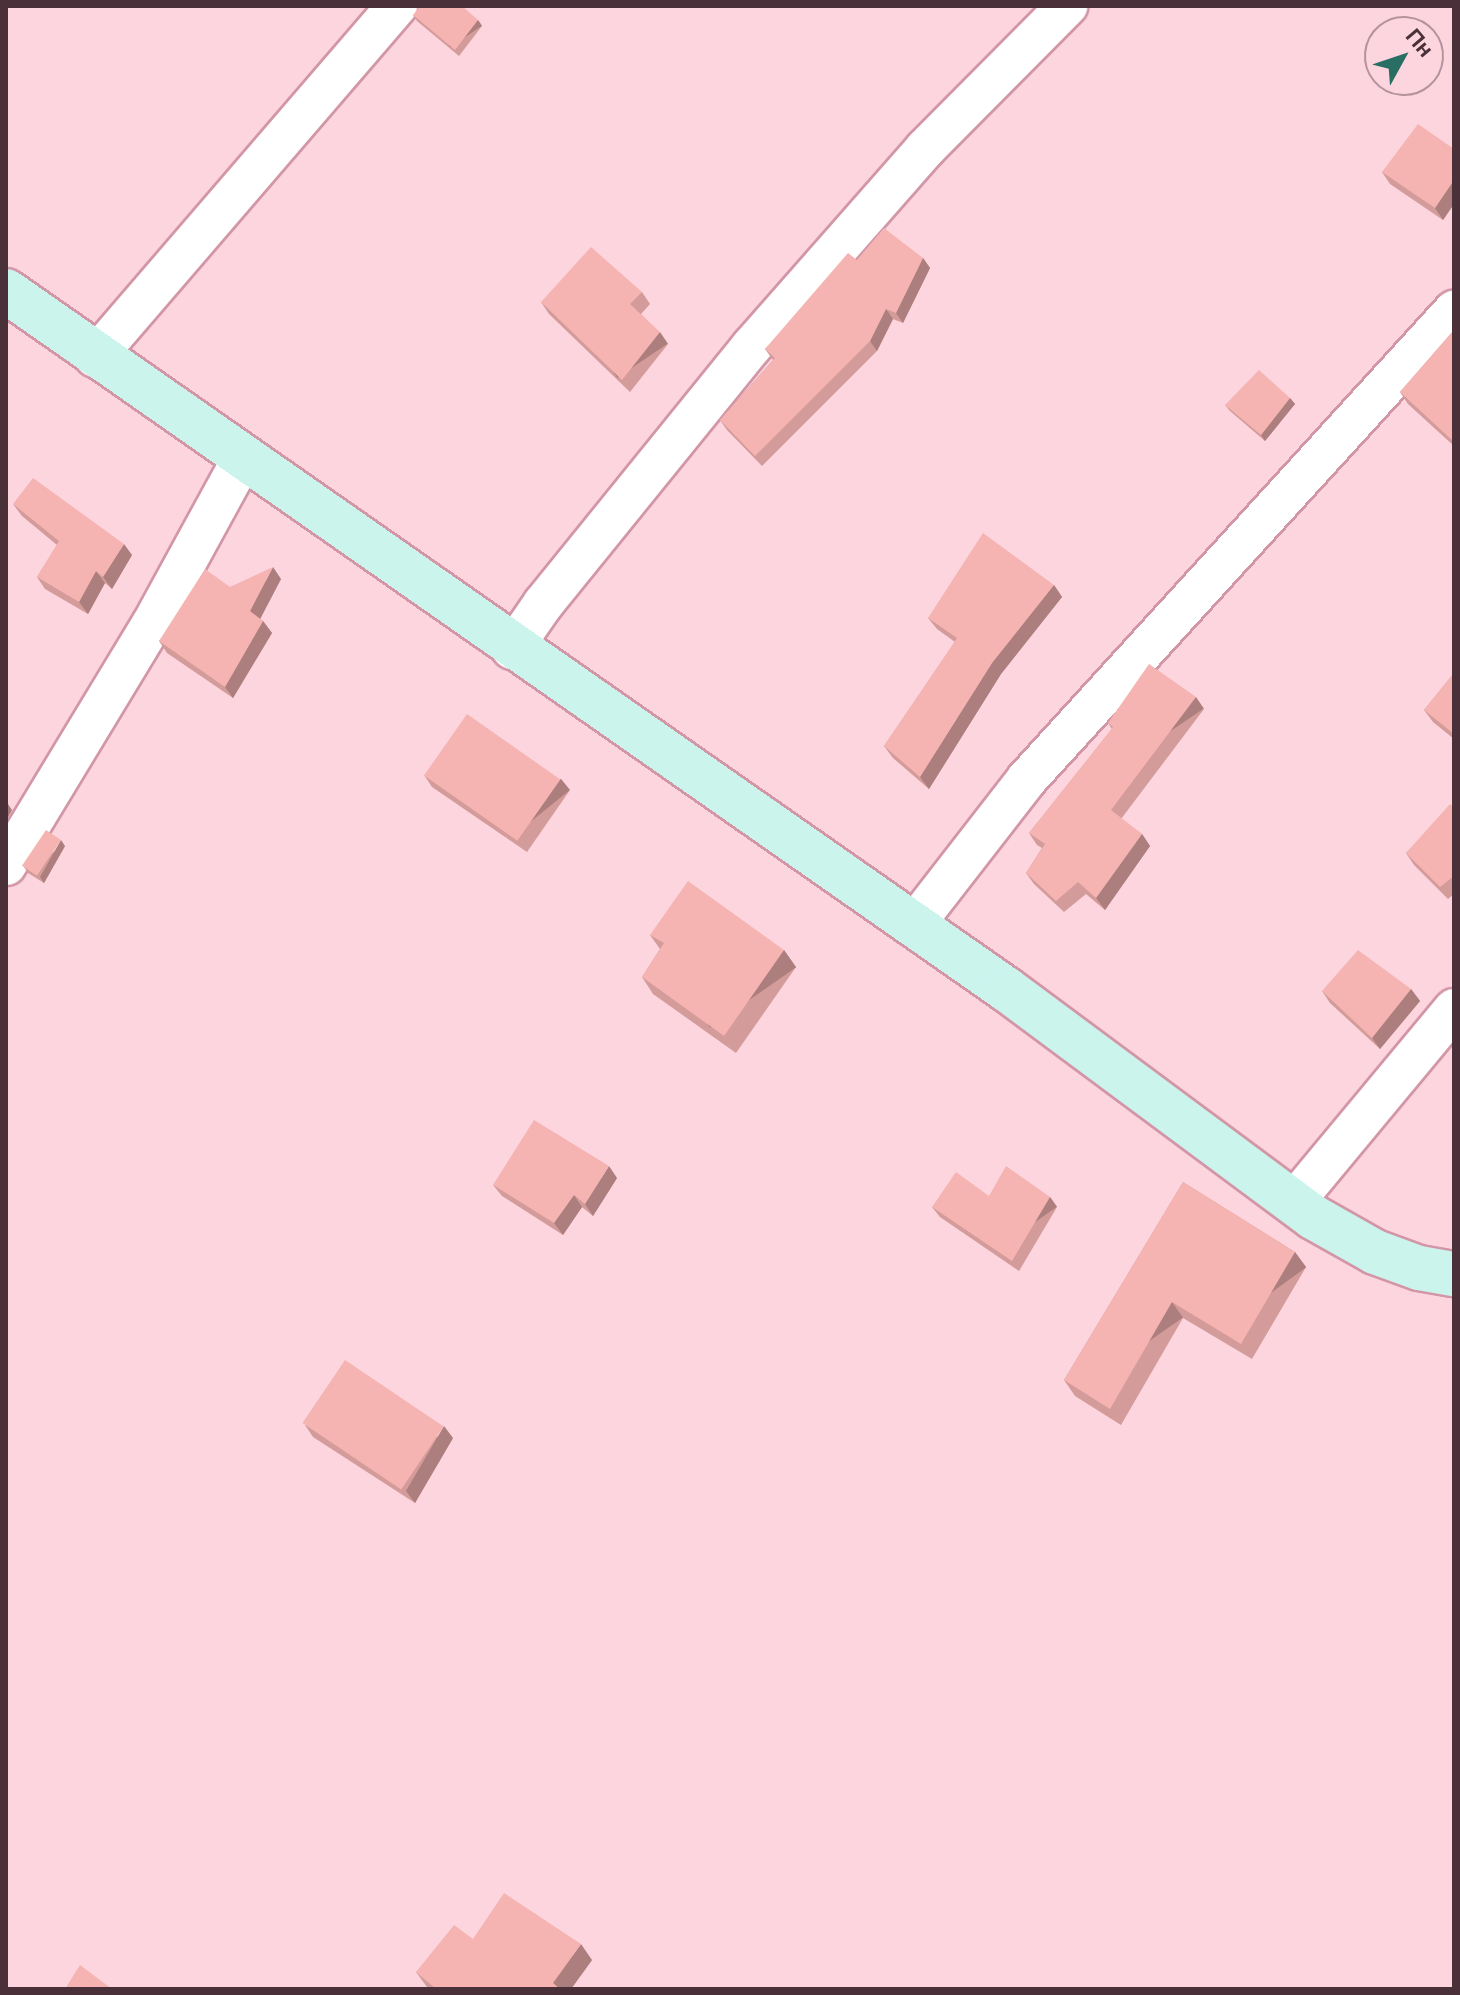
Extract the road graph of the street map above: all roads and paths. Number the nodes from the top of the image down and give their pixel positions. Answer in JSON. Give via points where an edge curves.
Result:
{"nodes":[{"id":1,"x":397,"y":6,"type":"edge"},
{"id":2,"x":1067,"y":6,"type":"edge"},
{"id":3,"x":6,"y":291,"type":"edge"},
{"id":4,"x":1454,"y":311,"type":"edge"},
{"id":5,"x":95,"y":357,"type":"junction"},
{"id":6,"x":242,"y":460,"type":"junction"},
{"id":7,"x":512,"y":649,"type":"junction"},
{"id":8,"x":6,"y":865,"type":"edge"},
{"id":9,"x":913,"y":926,"type":"junction"},
{"id":10,"x":1454,"y":1009,"type":"edge"},
{"id":11,"x":1293,"y":1203,"type":"junction"},
{"id":12,"x":1454,"y":1274,"type":"edge"}],
"edges":[{"from":1,"to":5,"type":"street"},
{"from":2,"to":7,"type":"street","via":[[925,149],[752,346]]},
{"from":3,"to":5,"type":"street"},
{"from":4,"to":9,"type":"street","via":[[1027,779]]},
{"from":5,"to":6,"type":"street"},
{"from":6,"to":7,"type":"street"},
{"from":6,"to":8,"type":"street","via":[[151,626]]},
{"from":7,"to":9,"type":"street"},
{"from":9,"to":11,"type":"street"},
{"from":10,"to":11,"type":"street"},
{"from":11,"to":12,"type":"street","via":[[1375,1252]]}]}
